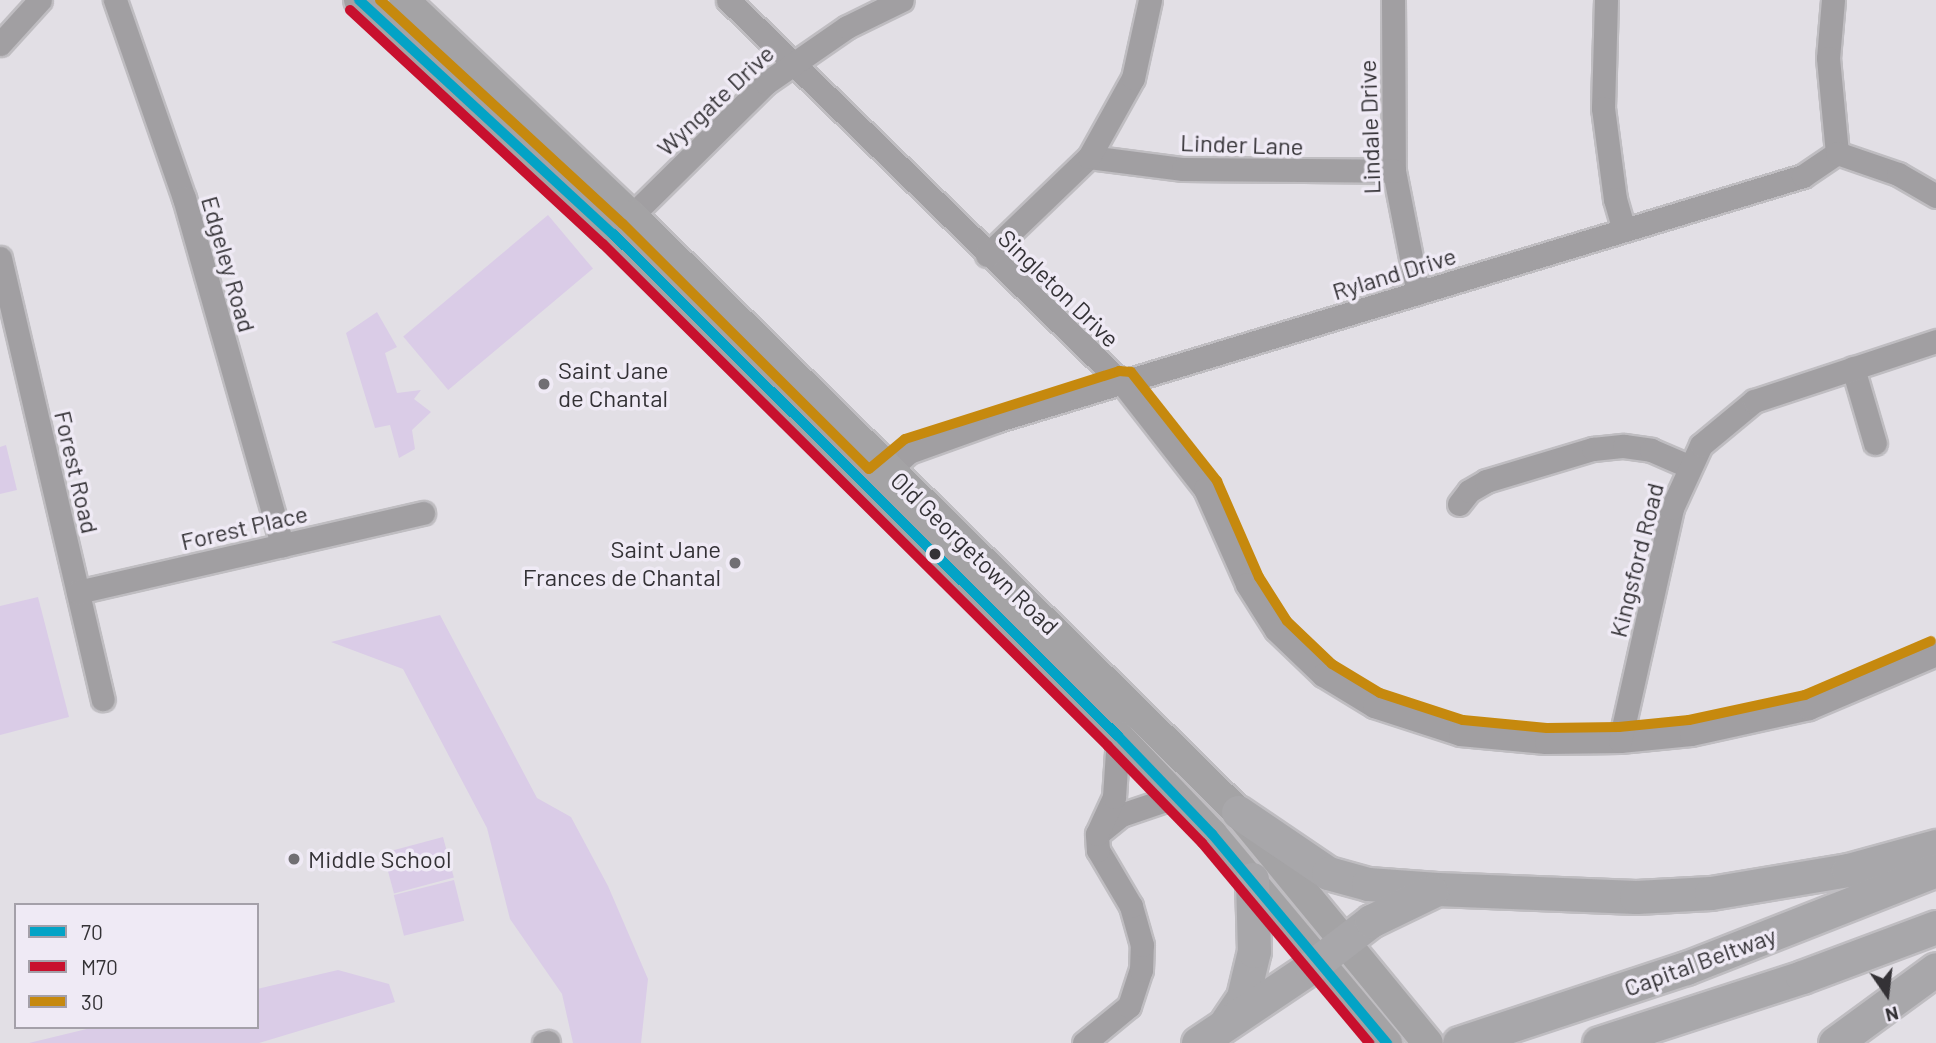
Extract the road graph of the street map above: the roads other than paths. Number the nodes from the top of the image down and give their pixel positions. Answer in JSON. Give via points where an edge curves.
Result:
{"nodes":[{"id":1,"x":40,"y":0,"type":"edge"},
{"id":2,"x":115,"y":0,"type":"edge"},
{"id":3,"x":359,"y":0,"type":"edge"},
{"id":4,"x":404,"y":0,"type":"edge"},
{"id":5,"x":728,"y":0,"type":"edge"},
{"id":6,"x":902,"y":0,"type":"edge"},
{"id":7,"x":1150,"y":0,"type":"edge"},
{"id":8,"x":1392,"y":0,"type":"edge"},
{"id":9,"x":1606,"y":0,"type":"edge"},
{"id":10,"x":1833,"y":0,"type":"edge"},
{"id":11,"x":0,"y":44,"type":"edge"},
{"id":12,"x":792,"y":62,"type":"junction"},
{"id":13,"x":1837,"y":153,"type":"junction"},
{"id":14,"x":1089,"y":157,"type":"junction"},
{"id":15,"x":1394,"y":171,"type":"junction"},
{"id":16,"x":1936,"y":197,"type":"edge"},
{"id":17,"x":622,"y":225,"type":"junction"},
{"id":18,"x":1624,"y":230,"type":"junction"},
{"id":19,"x":987,"y":256,"type":"junction"},
{"id":20,"x":0,"y":258,"type":"edge"},
{"id":21,"x":1418,"y":293,"type":"junction"},
{"id":22,"x":1936,"y":341,"type":"edge"},
{"id":23,"x":1853,"y":368,"type":"junction"},
{"id":24,"x":1122,"y":384,"type":"junction"},
{"id":25,"x":1875,"y":443,"type":"dead end"},
{"id":26,"x":1688,"y":466,"type":"junction"},
{"id":27,"x":879,"y":479,"type":"junction"},
{"id":28,"x":1459,"y":504,"type":"dead end"},
{"id":29,"x":422,"y":513,"type":"dead end"},
{"id":30,"x":282,"y":545,"type":"junction"},
{"id":31,"x":78,"y":592,"type":"junction"},
{"id":32,"x":1936,"y":654,"type":"edge"},
{"id":33,"x":103,"y":699,"type":"dead end"},
{"id":34,"x":1118,"y":736,"type":"junction"},
{"id":35,"x":1620,"y":741,"type":"junction"},
{"id":36,"x":1177,"y":796,"type":"junction"},
{"id":37,"x":1238,"y":812,"type":"junction"},
{"id":38,"x":1097,"y":834,"type":"junction"},
{"id":39,"x":1936,"y":846,"type":"edge"},
{"id":40,"x":1936,"y":870,"type":"edge"},
{"id":41,"x":1252,"y":880,"type":"junction"},
{"id":42,"x":1437,"y":890,"type":"junction"},
{"id":43,"x":1936,"y":927,"type":"edge"},
{"id":44,"x":1347,"y":940,"type":"junction"},
{"id":45,"x":1321,"y":960,"type":"junction"},
{"id":46,"x":1936,"y":970,"type":"edge"},
{"id":47,"x":1210,"y":1035,"type":"edge"},
{"id":48,"x":1462,"y":1042,"type":"edge"},
{"id":49,"x":1084,"y":1043,"type":"edge"},
{"id":50,"x":1387,"y":1043,"type":"edge"},
{"id":51,"x":1428,"y":1043,"type":"edge"},
{"id":52,"x":1599,"y":1043,"type":"edge"},
{"id":53,"x":1835,"y":1043,"type":"edge"}],
"edges":[{"from":1,"to":11,"type":"street"},
{"from":2,"to":30,"type":"street","name":"Edgeley Road","via":[[184,198]]},
{"from":3,"to":17,"type":"main road","name":"Old Georgetown Road"},
{"from":4,"to":17,"type":"main road","name":"Old Georgetown Road"},
{"from":5,"to":12,"type":"street","name":"Singleton Drive"},
{"from":6,"to":12,"type":"street","name":"Wyngate Drive"},
{"from":7,"to":14,"type":"street","via":[[1133,78]]},
{"from":8,"to":15,"type":"street","name":"Lindale Drive"},
{"from":9,"to":18,"type":"street","via":[[1604,108],[1615,199]]},
{"from":10,"to":13,"type":"street","via":[[1828,58]]},
{"from":12,"to":17,"type":"street","name":"Wyngate Drive"},
{"from":12,"to":19,"type":"street","name":"Singleton Drive"},
{"from":13,"to":16,"type":"street","via":[[1898,174]]},
{"from":13,"to":18,"type":"street","name":"Ryland Drive","via":[[1803,176]]},
{"from":14,"to":15,"type":"street","name":"Linder Lane","via":[[1182,169]]},
{"from":14,"to":19,"type":"street"},
{"from":15,"to":21,"type":"street","name":"Lindale Drive"},
{"from":17,"to":27,"type":"main road","name":"Old Georgetown Road"},
{"from":18,"to":21,"type":"street","name":"Ryland Drive"},
{"from":19,"to":24,"type":"street","name":"Singleton Drive"},
{"from":20,"to":31,"type":"street","name":"Forest Road"},
{"from":21,"to":24,"type":"street","name":"Ryland Drive"},
{"from":22,"to":23,"type":"street","name":"Kingsford Road"},
{"from":23,"to":25,"type":"street"},
{"from":23,"to":26,"type":"street","name":"Kingsford Road","via":[[1754,401],[1719,425]]},
{"from":24,"to":27,"type":"street","name":"Ryland Drive","via":[[909,452]]},
{"from":24,"to":35,"type":"street","name":"Singleton Drive","via":[[1205,489],[1247,584],[1276,630],[1323,675],[1374,706],[1460,734],[1546,742]]},
{"from":26,"to":28,"type":"street","via":[[1651,450],[1624,446],[1593,449],[1486,481],[1468,491]]},
{"from":26,"to":35,"type":"street","name":"Kingsford Road","via":[[1672,508]]},
{"from":27,"to":34,"type":"main road","name":"Old Georgetown Road"},
{"from":27,"to":37,"type":"main road","name":"Old Georgetown Road"},
{"from":29,"to":30,"type":"street","name":"Forest Place"},
{"from":30,"to":31,"type":"street","name":"Forest Place"},
{"from":31,"to":33,"type":"street","name":"Forest Road"},
{"from":32,"to":35,"type":"street","name":"Singleton Drive","via":[[1809,708],[1690,734]]},
{"from":34,"to":36,"type":"main road","name":"Old Georgetown Road"},
{"from":34,"to":38,"type":"street","via":[[1114,797]]},
{"from":36,"to":38,"type":"street","via":[[1121,815]]},
{"from":36,"to":41,"type":"main road","name":"Old Georgetown Road"},
{"from":37,"to":42,"type":"highway","via":[[1328,873],[1368,884]]},
{"from":37,"to":44,"type":"main road","name":"Old Georgetown Road"},
{"from":38,"to":49,"type":"street","via":[[1098,850],[1137,922],[1141,970],[1129,1006]]},
{"from":39,"to":42,"type":"highway","via":[[1848,870],[1711,893],[1636,897]]},
{"from":40,"to":48,"type":"highway","name":"Capital Beltway","via":[[1686,968]]},
{"from":41,"to":45,"type":"main road","name":"Old Georgetown Road"},
{"from":41,"to":47,"type":"highway","via":[[1254,951],[1249,978]]},
{"from":42,"to":44,"type":"highway","via":[[1396,906]]},
{"from":43,"to":52,"type":"highway","name":"Capital Beltway","via":[[1802,977]]},
{"from":44,"to":45,"type":"highway"},
{"from":44,"to":51,"type":"main road","name":"Old Georgetown Road"},
{"from":45,"to":47,"type":"highway"},
{"from":45,"to":50,"type":"main road","name":"Old Georgetown Road"},
{"from":46,"to":53,"type":"highway"}]}
